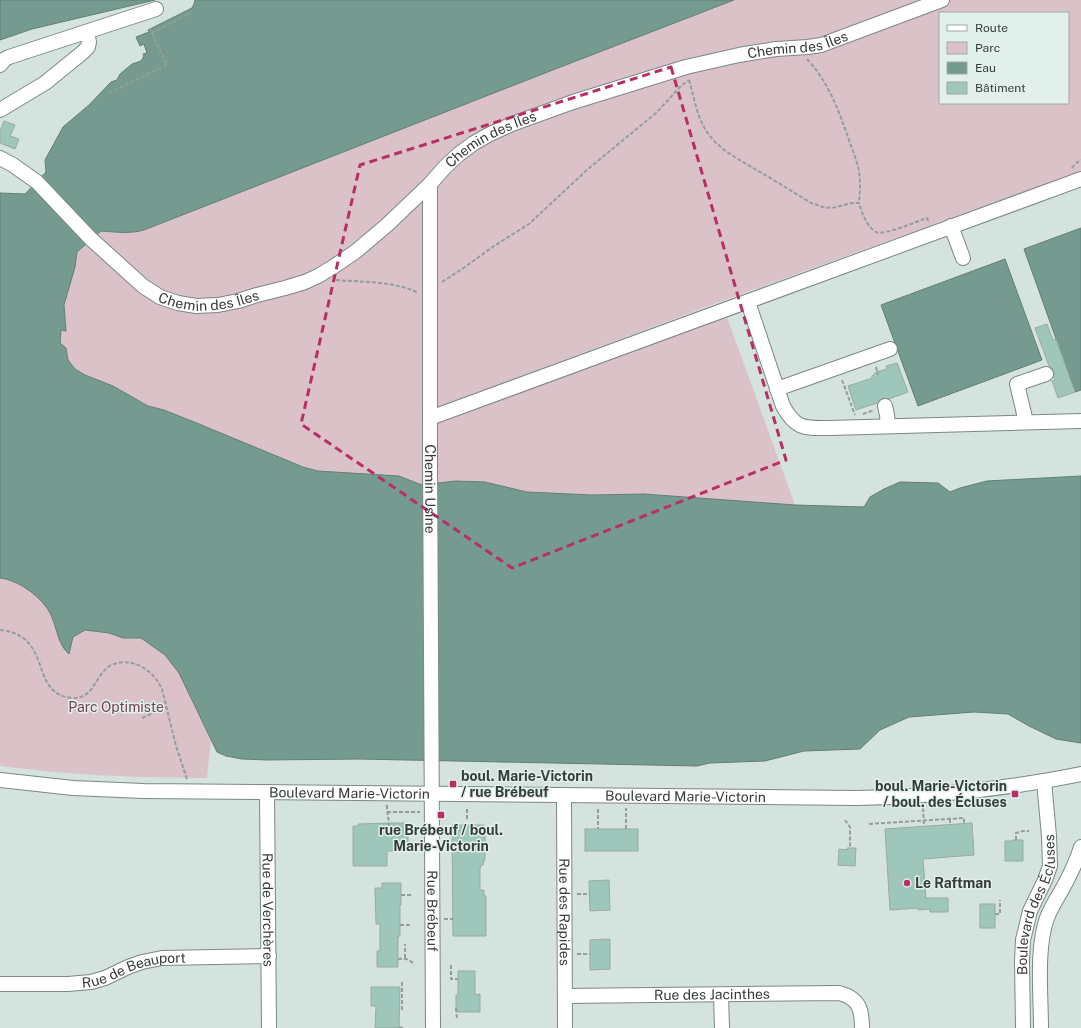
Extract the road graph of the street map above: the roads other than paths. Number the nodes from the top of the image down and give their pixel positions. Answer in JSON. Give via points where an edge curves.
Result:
{"nodes":[{"id":1,"x":942,"y":0,"type":"edge"},
{"id":2,"x":156,"y":9,"type":"dead end"},
{"id":3,"x":87,"y":32,"type":"junction"},
{"id":4,"x":0,"y":65,"type":"edge"},
{"id":5,"x":0,"y":110,"type":"edge"},
{"id":6,"x":0,"y":158,"type":"edge"},
{"id":7,"x":1081,"y":180,"type":"edge"},
{"id":8,"x":430,"y":184,"type":"junction"},
{"id":9,"x":951,"y":226,"type":"junction"},
{"id":10,"x":963,"y":258,"type":"dead end"},
{"id":11,"x":748,"y":302,"type":"junction"},
{"id":12,"x":890,"y":350,"type":"dead end"},
{"id":13,"x":1046,"y":374,"type":"dead end"},
{"id":14,"x":777,"y":389,"type":"junction"},
{"id":15,"x":885,"y":406,"type":"road end"},
{"id":16,"x":430,"y":418,"type":"junction"},
{"id":17,"x":1078,"y":419,"type":"edge"},
{"id":18,"x":1026,"y":422,"type":"junction"},
{"id":19,"x":888,"y":426,"type":"junction"},
{"id":20,"x":1081,"y":774,"type":"edge"},
{"id":21,"x":0,"y":780,"type":"edge"},
{"id":22,"x":1044,"y":781,"type":"junction"},
{"id":23,"x":267,"y":792,"type":"junction"},
{"id":24,"x":432,"y":794,"type":"junction"},
{"id":25,"x":564,"y":796,"type":"junction"},
{"id":26,"x":1081,"y":847,"type":"edge"},
{"id":27,"x":269,"y":956,"type":"junction"},
{"id":28,"x":0,"y":984,"type":"edge"},
{"id":29,"x":721,"y":995,"type":"junction"},
{"id":30,"x":565,"y":996,"type":"junction"},
{"id":31,"x":269,"y":1028,"type":"edge"},
{"id":32,"x":433,"y":1028,"type":"edge"},
{"id":33,"x":565,"y":1028,"type":"edge"},
{"id":34,"x":722,"y":1028,"type":"edge"},
{"id":35,"x":862,"y":1028,"type":"edge"},
{"id":36,"x":1023,"y":1028,"type":"edge"},
{"id":37,"x":1041,"y":1028,"type":"edge"}],
"edges":[{"from":1,"to":8,"type":"street","name":"Chemin des Îles","via":[[821,45],[739,55],[686,67],[512,124],[474,143],[459,154]]},
{"from":2,"to":3,"type":"street"},
{"from":3,"to":4,"type":"street","via":[[9,57]]},
{"from":3,"to":5,"type":"street","via":[[88,47],[82,53],[45,83]]},
{"from":6,"to":8,"type":"street","name":"Chemin des Îles","via":[[37,182],[91,239],[143,286],[160,297],[178,304],[196,306],[238,301],[318,276],[355,252]]},
{"from":7,"to":9,"type":"street"},
{"from":8,"to":16,"type":"street","name":"Chemin Usine"},
{"from":9,"to":10,"type":"street"},
{"from":9,"to":11,"type":"street"},
{"from":11,"to":14,"type":"street"},
{"from":11,"to":16,"type":"street"},
{"from":12,"to":14,"type":"street"},
{"from":13,"to":18,"type":"street","via":[[1017,384]]},
{"from":14,"to":19,"type":"street","via":[[782,406],[789,417],[802,426]]},
{"from":15,"to":19,"type":"street"},
{"from":16,"to":24,"type":"street","name":"Chemin Usine"},
{"from":17,"to":18,"type":"street"},
{"from":18,"to":19,"type":"street"},
{"from":20,"to":22,"type":"street","name":"Boulevard Marie-Victorin"},
{"from":21,"to":23,"type":"street","name":"Boulevard Marie-Victorin","via":[[96,789]]},
{"from":22,"to":25,"type":"street","name":"Boulevard Marie-Victorin","via":[[982,790],[892,797]]},
{"from":22,"to":36,"type":"street","name":"Boulevard des Écluses","via":[[1050,866],[1030,911],[1022,940]]},
{"from":23,"to":24,"type":"street","name":"Boulevard Marie-Victorin"},
{"from":23,"to":27,"type":"street","name":"Rue de Verchères"},
{"from":24,"to":25,"type":"street","name":"Boulevard Marie-Victorin"},
{"from":24,"to":32,"type":"street","name":"Rue Brébeuf"},
{"from":25,"to":30,"type":"street","name":"Rue des Rapides"},
{"from":26,"to":37,"type":"street","name":"Boulevard des Écluses","via":[[1051,908],[1043,931],[1040,956]]},
{"from":27,"to":28,"type":"street","name":"Rue de Beauport","via":[[162,958],[142,962],[105,978],[83,984]]},
{"from":27,"to":31,"type":"street","name":"Rue de Verchères"},
{"from":29,"to":30,"type":"street","name":"Rue des Jacinthes"},
{"from":29,"to":34,"type":"street"},
{"from":29,"to":35,"type":"street","name":"Rue des Jacinthes","via":[[838,993],[856,1002],[861,1011]]},
{"from":30,"to":33,"type":"street","name":"Rue des Rapides"}]}
